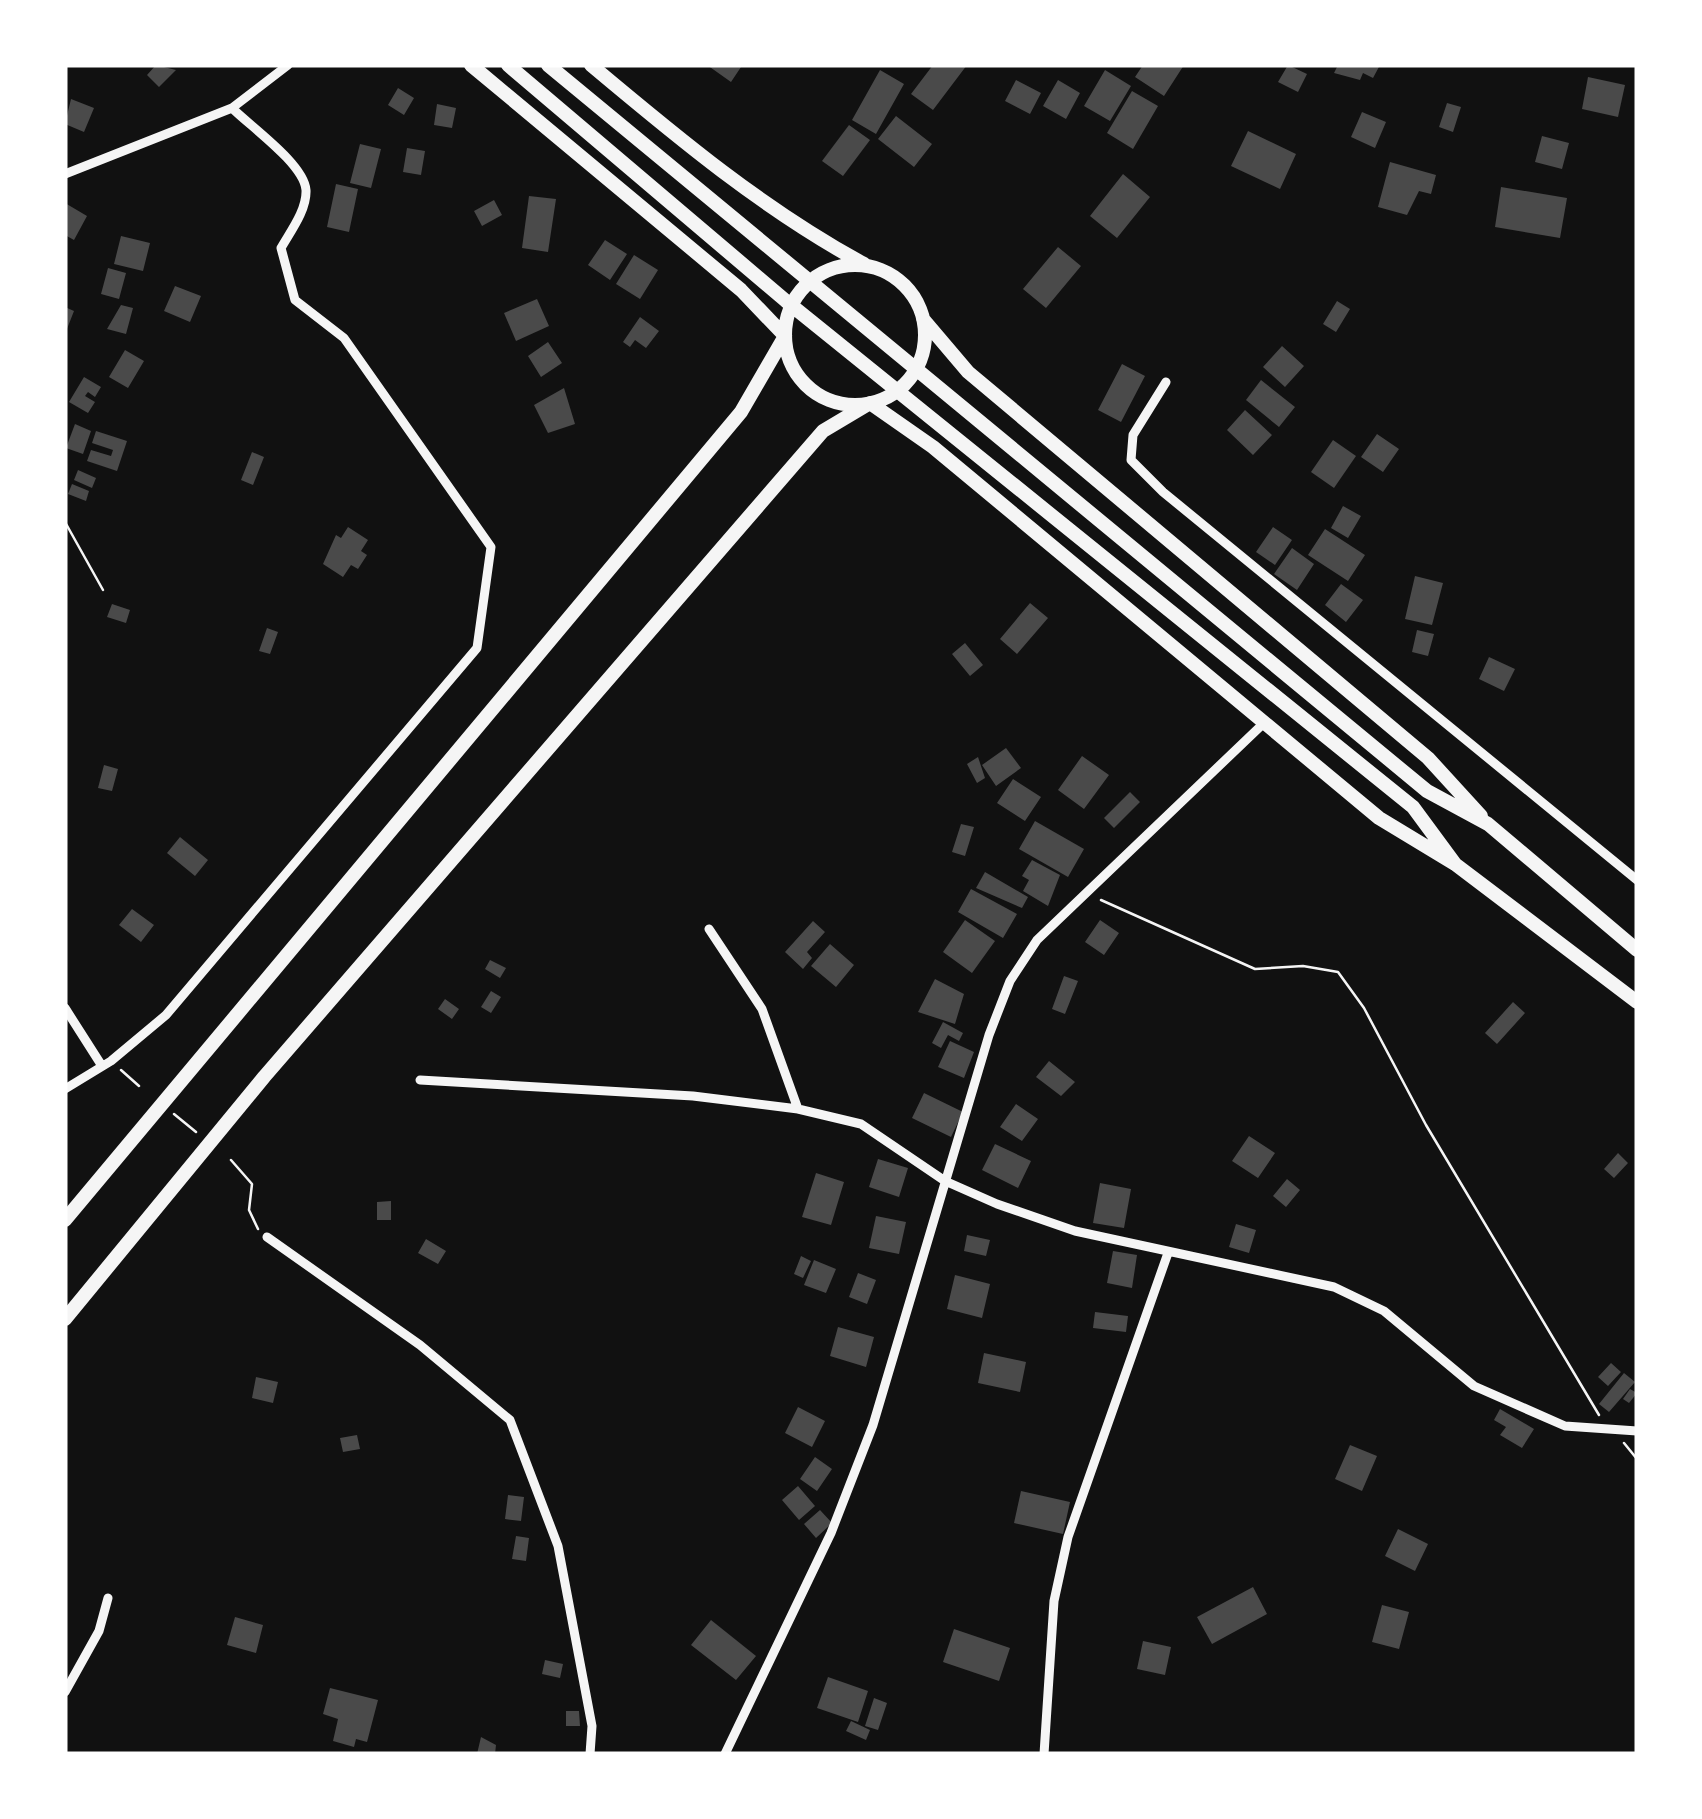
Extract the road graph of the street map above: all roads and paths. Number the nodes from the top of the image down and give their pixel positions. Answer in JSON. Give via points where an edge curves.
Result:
{"nodes":[{"id":1,"x":288,"y":65,"type":"edge"},
{"id":2,"x":471,"y":65,"type":"edge"},
{"id":3,"x":508,"y":65,"type":"edge"},
{"id":4,"x":548,"y":65,"type":"edge"},
{"id":5,"x":590,"y":65,"type":"edge"},
{"id":6,"x":232,"y":108,"type":"junction"},
{"id":7,"x":65,"y":174,"type":"edge"},
{"id":8,"x":865,"y":265,"type":"junction"},
{"id":9,"x":923,"y":319,"type":"junction"},
{"id":10,"x":785,"y":336,"type":"junction"},
{"id":11,"x":1166,"y":382,"type":"dead end"},
{"id":12,"x":870,"y":403,"type":"junction"},
{"id":13,"x":65,"y":522,"type":"edge"},
{"id":14,"x":103,"y":590,"type":"dead end"},
{"id":15,"x":1264,"y":722,"type":"junction"},
{"id":16,"x":1488,"y":824,"type":"junction"},
{"id":17,"x":1455,"y":864,"type":"junction"},
{"id":18,"x":1637,"y":880,"type":"edge"},
{"id":19,"x":1086,"y":893,"type":"junction"},
{"id":20,"x":709,"y":929,"type":"dead end"},
{"id":21,"x":1637,"y":950,"type":"edge"},
{"id":22,"x":1637,"y":1002,"type":"edge"},
{"id":23,"x":65,"y":1008,"type":"edge"},
{"id":24,"x":106,"y":1064,"type":"junction"},
{"id":25,"x":420,"y":1080,"type":"dead end"},
{"id":26,"x":139,"y":1086,"type":"dead end"},
{"id":27,"x":65,"y":1088,"type":"edge"},
{"id":28,"x":798,"y":1108,"type":"junction"},
{"id":29,"x":173,"y":1114,"type":"dead end"},
{"id":30,"x":196,"y":1132,"type":"dead end"},
{"id":31,"x":231,"y":1160,"type":"dead end"},
{"id":32,"x":945,"y":1181,"type":"junction"},
{"id":33,"x":65,"y":1220,"type":"edge"},
{"id":34,"x":267,"y":1237,"type":"joint"},
{"id":35,"x":1168,"y":1253,"type":"junction"},
{"id":36,"x":65,"y":1319,"type":"edge"},
{"id":37,"x":1613,"y":1430,"type":"junction"},
{"id":38,"x":1637,"y":1431,"type":"edge"},
{"id":39,"x":1637,"y":1458,"type":"edge"},
{"id":40,"x":108,"y":1598,"type":"dead end"},
{"id":41,"x":65,"y":1692,"type":"edge"},
{"id":42,"x":590,"y":1754,"type":"edge"},
{"id":43,"x":726,"y":1754,"type":"edge"},
{"id":44,"x":1044,"y":1754,"type":"edge"}],
"edges":[{"from":1,"to":6,"type":"street"},
{"from":2,"to":10,"type":"highway","via":[[740,290]]},
{"from":3,"to":17,"type":"highway","via":[[786,302],[1413,807]]},
{"from":4,"to":16,"type":"highway","via":[[1427,791]]},
{"from":5,"to":8,"type":"highway","via":[[796,227]]},
{"from":6,"to":7,"type":"street"},
{"from":6,"to":24,"type":"street","via":[[296,166],[306,189],[281,248],[295,300],[344,338],[492,547],[477,648],[166,1015]]},
{"from":8,"to":9,"type":"highway","via":[[903,284]]},
{"from":8,"to":10,"type":"highway","via":[[826,270],[804,286]]},
{"from":9,"to":12,"type":"highway","via":[[924,347],[914,372]]},
{"from":9,"to":16,"type":"highway","via":[[968,372],[1428,758]]},
{"from":10,"to":12,"type":"highway","via":[[790,363],[817,394],[842,404]]},
{"from":10,"to":33,"type":"highway","via":[[741,412]]},
{"from":11,"to":18,"type":"street","via":[[1133,434],[1131,460]]},
{"from":12,"to":15,"type":"highway"},
{"from":12,"to":36,"type":"highway","via":[[824,432],[264,1078]]},
{"from":13,"to":14,"type":"path"},
{"from":15,"to":17,"type":"highway","via":[[1379,818]]},
{"from":15,"to":19,"type":"street"},
{"from":16,"to":21,"type":"highway"},
{"from":17,"to":22,"type":"highway"},
{"from":19,"to":32,"type":"street","via":[[1037,940],[1010,980]]},
{"from":19,"to":37,"type":"path","via":[[1254,970],[1303,966],[1338,972]]},
{"from":20,"to":28,"type":"street","via":[[762,1009]]},
{"from":23,"to":24,"type":"street"},
{"from":24,"to":26,"type":"path"},
{"from":24,"to":27,"type":"street"},
{"from":25,"to":28,"type":"street"},
{"from":28,"to":32,"type":"street","via":[[861,1124]]},
{"from":29,"to":30,"type":"path"},
{"from":31,"to":34,"type":"path","via":[[252,1184],[250,1219]]},
{"from":32,"to":35,"type":"street","via":[[1075,1231]]},
{"from":32,"to":43,"type":"street","via":[[873,1425],[831,1533]]},
{"from":34,"to":42,"type":"street","via":[[510,1420],[558,1546],[589,1709]]},
{"from":35,"to":37,"type":"street","via":[[1334,1286],[1384,1311],[1474,1386],[1565,1426]]},
{"from":35,"to":44,"type":"street","via":[[1068,1537],[1054,1601]]},
{"from":37,"to":38,"type":"street"},
{"from":37,"to":39,"type":"path"},
{"from":40,"to":41,"type":"street","via":[[99,1631]]}]}
